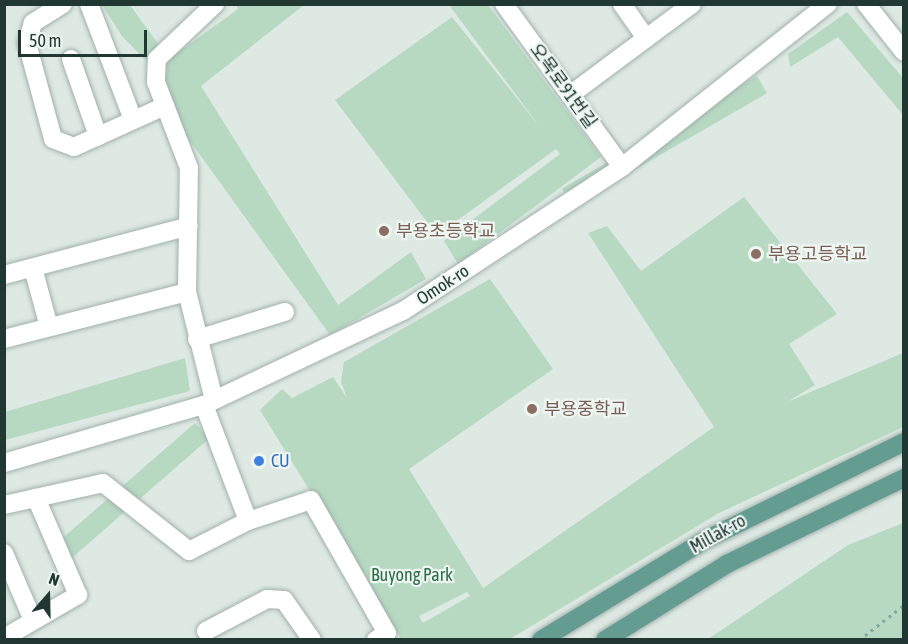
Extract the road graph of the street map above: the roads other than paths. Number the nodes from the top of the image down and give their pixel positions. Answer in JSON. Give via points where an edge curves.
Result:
{"nodes":[{"id":1,"x":63,"y":4,"type":"edge"},
{"id":2,"x":89,"y":4,"type":"edge"},
{"id":3,"x":215,"y":4,"type":"edge"},
{"id":4,"x":504,"y":4,"type":"edge"},
{"id":5,"x":622,"y":4,"type":"edge"},
{"id":6,"x":692,"y":4,"type":"edge"},
{"id":7,"x":828,"y":4,"type":"edge"},
{"id":8,"x":866,"y":4,"type":"edge"},
{"id":9,"x":646,"y":38,"type":"junction"},
{"id":10,"x":903,"y":52,"type":"edge"},
{"id":11,"x":72,"y":59,"type":"dead end"},
{"id":12,"x":570,"y":95,"type":"junction"},
{"id":13,"x":165,"y":106,"type":"junction"},
{"id":14,"x":133,"y":120,"type":"junction"},
{"id":15,"x":98,"y":136,"type":"junction"},
{"id":16,"x":622,"y":167,"type":"junction"},
{"id":17,"x":189,"y":226,"type":"junction"},
{"id":18,"x":33,"y":268,"type":"junction"},
{"id":19,"x":4,"y":275,"type":"edge"},
{"id":20,"x":187,"y":292,"type":"junction"},
{"id":21,"x":285,"y":312,"type":"dead end"},
{"id":22,"x":49,"y":327,"type":"junction"},
{"id":23,"x":4,"y":339,"type":"edge"},
{"id":24,"x":197,"y":339,"type":"junction"},
{"id":25,"x":209,"y":402,"type":"junction"},
{"id":26,"x":903,"y":442,"type":"edge"},
{"id":27,"x":4,"y":463,"type":"edge"},
{"id":28,"x":903,"y":478,"type":"edge"},
{"id":29,"x":36,"y":498,"type":"junction"},
{"id":30,"x":4,"y":505,"type":"edge"},
{"id":31,"x":248,"y":521,"type":"junction"},
{"id":32,"x":4,"y":553,"type":"edge"},
{"id":33,"x":32,"y":618,"type":"junction"},
{"id":34,"x":206,"y":632,"type":"dead end"},
{"id":35,"x":4,"y":638,"type":"edge"},
{"id":36,"x":312,"y":639,"type":"edge"},
{"id":37,"x":376,"y":639,"type":"edge"},
{"id":38,"x":541,"y":639,"type":"edge"},
{"id":39,"x":605,"y":639,"type":"edge"}],
"edges":[{"from":1,"to":15,"type":"street","via":[[33,24],[27,43],[53,139],[74,147]]},
{"from":2,"to":14,"type":"street"},
{"from":3,"to":13,"type":"street","via":[[157,59],[156,82]]},
{"from":4,"to":12,"type":"street","name":"오목로91번길"},
{"from":5,"to":9,"type":"street"},
{"from":6,"to":9,"type":"street"},
{"from":7,"to":16,"type":"street","name":"Omok-ro"},
{"from":8,"to":10,"type":"street"},
{"from":9,"to":12,"type":"street"},
{"from":11,"to":15,"type":"street"},
{"from":12,"to":16,"type":"street","name":"오목로91번길"},
{"from":13,"to":14,"type":"street"},
{"from":13,"to":17,"type":"street","via":[[189,168]]},
{"from":14,"to":15,"type":"street"},
{"from":16,"to":25,"type":"street","name":"Omok-ro","via":[[403,311]]},
{"from":17,"to":18,"type":"street"},
{"from":17,"to":20,"type":"street"},
{"from":18,"to":19,"type":"street"},
{"from":18,"to":22,"type":"street"},
{"from":20,"to":22,"type":"street"},
{"from":20,"to":24,"type":"street"},
{"from":21,"to":24,"type":"street"},
{"from":22,"to":23,"type":"street"},
{"from":24,"to":25,"type":"street"},
{"from":25,"to":27,"type":"street","name":"Omok-ro"},
{"from":25,"to":31,"type":"street"},
{"from":26,"to":38,"type":"main road","name":"Millak-ro","via":[[703,541]]},
{"from":28,"to":39,"type":"main road","name":"Millak-ro","via":[[727,564]]},
{"from":29,"to":30,"type":"street"},
{"from":29,"to":31,"type":"street","via":[[103,483],[189,551]]},
{"from":29,"to":33,"type":"street","via":[[78,595]]},
{"from":31,"to":37,"type":"street","via":[[311,500],[387,633]]},
{"from":32,"to":33,"type":"street"},
{"from":33,"to":35,"type":"street"},
{"from":34,"to":36,"type":"street","via":[[267,599],[284,600]]}]}
